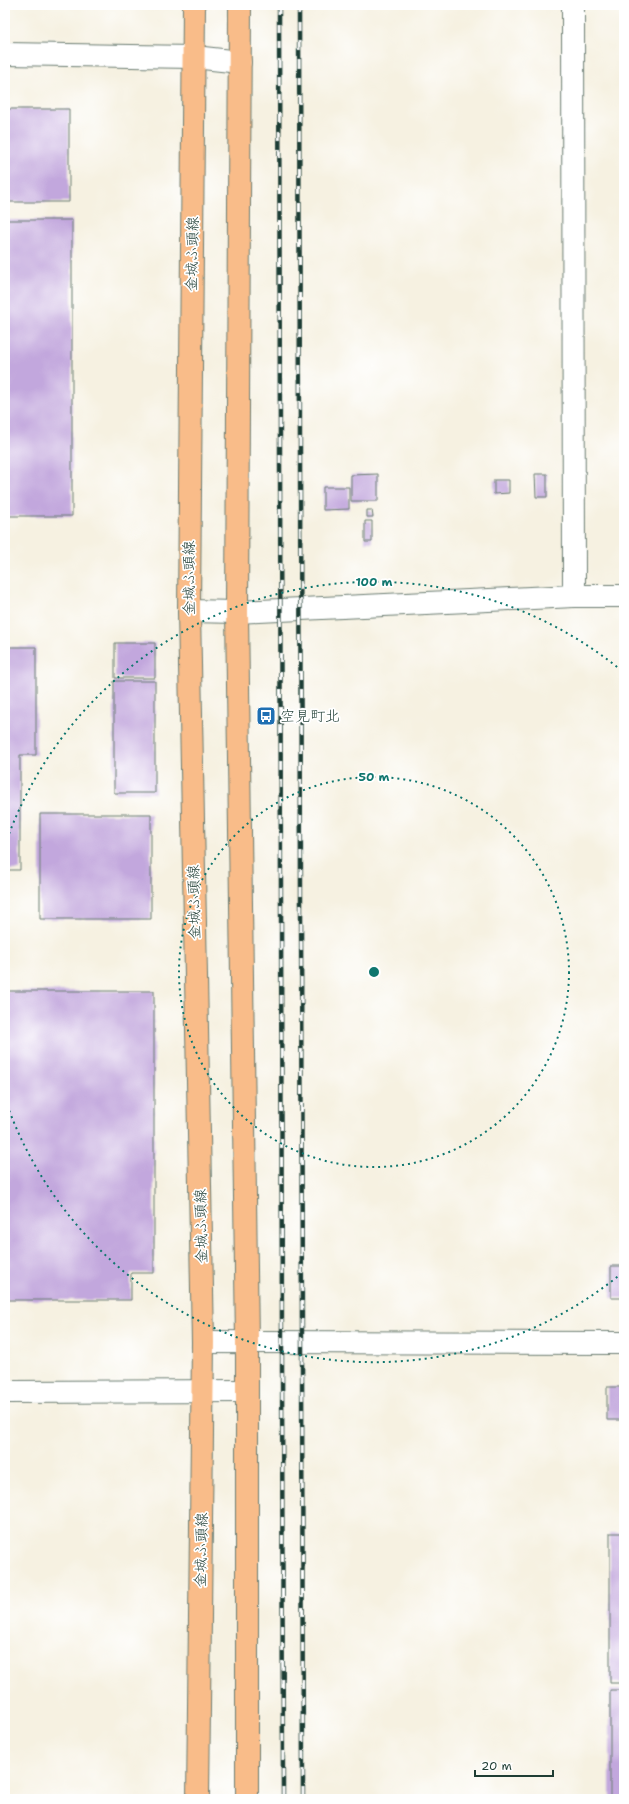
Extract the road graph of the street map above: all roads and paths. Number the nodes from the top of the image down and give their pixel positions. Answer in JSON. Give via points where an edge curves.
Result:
{"nodes":[{"id":1,"x":194,"y":5,"type":"edge"},
{"id":2,"x":240,"y":5,"type":"edge"},
{"id":3,"x":573,"y":5,"type":"edge"},
{"id":4,"x":5,"y":54,"type":"edge"},
{"id":5,"x":194,"y":57,"type":"junction"},
{"id":6,"x":240,"y":62,"type":"junction"},
{"id":7,"x":574,"y":596,"type":"junction"},
{"id":8,"x":624,"y":596,"type":"edge"},
{"id":9,"x":188,"y":611,"type":"junction"},
{"id":10,"x":237,"y":612,"type":"junction"},
{"id":11,"x":203,"y":1342,"type":"junction"},
{"id":12,"x":247,"y":1343,"type":"junction"},
{"id":13,"x":624,"y":1343,"type":"edge"},
{"id":14,"x":202,"y":1391,"type":"junction"},
{"id":15,"x":246,"y":1391,"type":"junction"},
{"id":16,"x":5,"y":1392,"type":"edge"},
{"id":17,"x":198,"y":1799,"type":"edge"},
{"id":18,"x":247,"y":1799,"type":"edge"}],
"edges":[{"from":1,"to":5,"type":"main road","name":"金城ふ頭線"},
{"from":2,"to":6,"type":"main road"},
{"from":3,"to":7,"type":"street"},
{"from":4,"to":5,"type":"street"},
{"from":5,"to":6,"type":"street"},
{"from":5,"to":9,"type":"main road","name":"金城ふ頭線"},
{"from":6,"to":10,"type":"main road"},
{"from":7,"to":8,"type":"street"},
{"from":7,"to":10,"type":"street"},
{"from":9,"to":10,"type":"street"},
{"from":9,"to":11,"type":"main road","name":"金城ふ頭線"},
{"from":10,"to":12,"type":"main road"},
{"from":11,"to":12,"type":"street"},
{"from":11,"to":14,"type":"main road","name":"金城ふ頭線"},
{"from":12,"to":13,"type":"street"},
{"from":12,"to":15,"type":"main road"},
{"from":14,"to":15,"type":"street"},
{"from":14,"to":16,"type":"street"},
{"from":14,"to":17,"type":"main road","name":"金城ふ頭線"},
{"from":15,"to":18,"type":"main road"}]}
